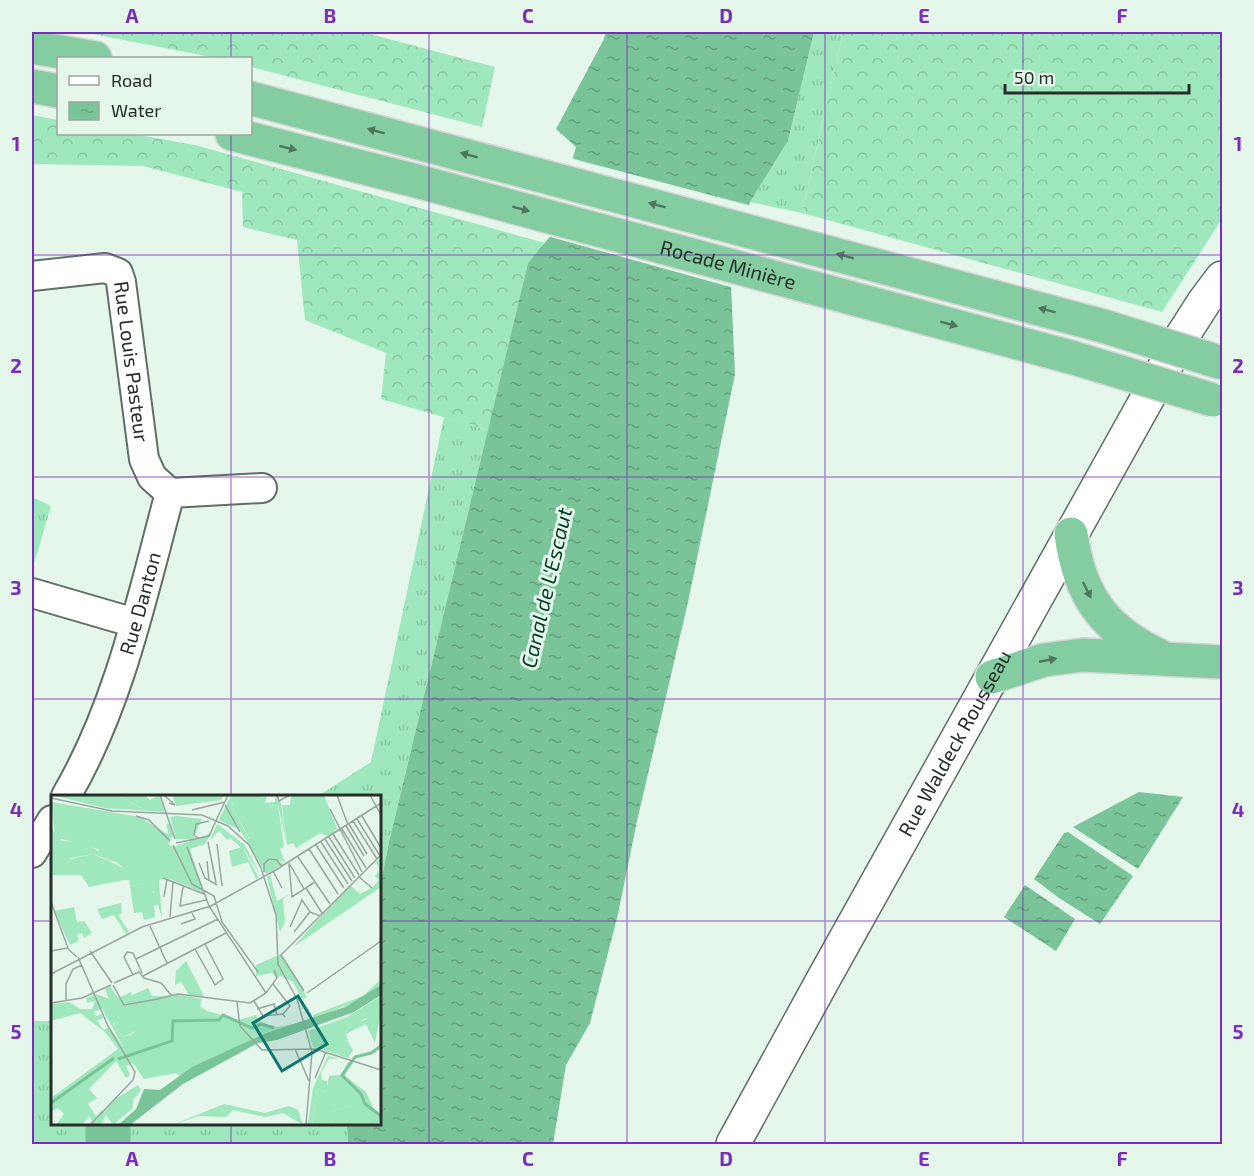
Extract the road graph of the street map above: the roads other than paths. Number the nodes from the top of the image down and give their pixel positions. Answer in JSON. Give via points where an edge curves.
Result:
{"nodes":[{"id":1,"x":32,"y":47,"type":"edge"},
{"id":2,"x":89,"y":57,"type":"edge"},
{"id":3,"x":32,"y":86,"type":"edge"},
{"id":4,"x":57,"y":91,"type":"edge"},
{"id":5,"x":252,"y":99,"type":"edge"},
{"id":6,"x":235,"y":135,"type":"edge"},
{"id":7,"x":32,"y":276,"type":"edge"},
{"id":8,"x":1222,"y":278,"type":"edge"},
{"id":9,"x":1222,"y":363,"type":"edge"},
{"id":10,"x":1218,"y":402,"type":"edge"},
{"id":11,"x":262,"y":488,"type":"dead end"},
{"id":12,"x":170,"y":493,"type":"junction"},
{"id":13,"x":1071,"y":534,"type":"junction"},
{"id":14,"x":32,"y":593,"type":"edge"},
{"id":15,"x":135,"y":623,"type":"junction"},
{"id":16,"x":1166,"y":659,"type":"junction"},
{"id":17,"x":1222,"y":662,"type":"edge"},
{"id":18,"x":992,"y":677,"type":"junction"},
{"id":19,"x":67,"y":795,"type":"edge"},
{"id":20,"x":51,"y":822,"type":"edge"},
{"id":21,"x":32,"y":853,"type":"edge"},
{"id":22,"x":733,"y":1144,"type":"edge"}],
"edges":[{"from":1,"to":2,"type":"highway"},
{"from":3,"to":4,"type":"highway"},
{"from":9,"to":5,"type":"highway","name":"Rocade Minière","one_way":true,"bridge":true,"via":[[902,271]]},
{"from":6,"to":10,"type":"highway","name":"Rocade Minière","one_way":true,"bridge":true,"via":[[1074,358]]},
{"from":7,"to":12,"type":"street","name":"Rue Louis Pasteur","via":[[105,268],[118,273],[144,459],[152,477]]},
{"from":8,"to":13,"type":"street","name":"Rue Waldeck Rousseau","via":[[1178,345]]},
{"from":11,"to":12,"type":"street"},
{"from":12,"to":15,"type":"street","name":"Rue Danton"},
{"from":13,"to":16,"type":"highway","one_way":true,"via":[[1078,571],[1097,609],[1131,641]]},
{"from":13,"to":18,"type":"street","name":"Rue Waldeck Rousseau"},
{"from":14,"to":15,"type":"street"},
{"from":15,"to":19,"type":"street","name":"Rue Danton","via":[[100,731]]},
{"from":16,"to":17,"type":"highway"},
{"from":18,"to":16,"type":"highway","one_way":true,"via":[[1063,657]]},
{"from":18,"to":22,"type":"street","name":"Rue Waldeck Rousseau"},
{"from":20,"to":21,"type":"street"}]}
